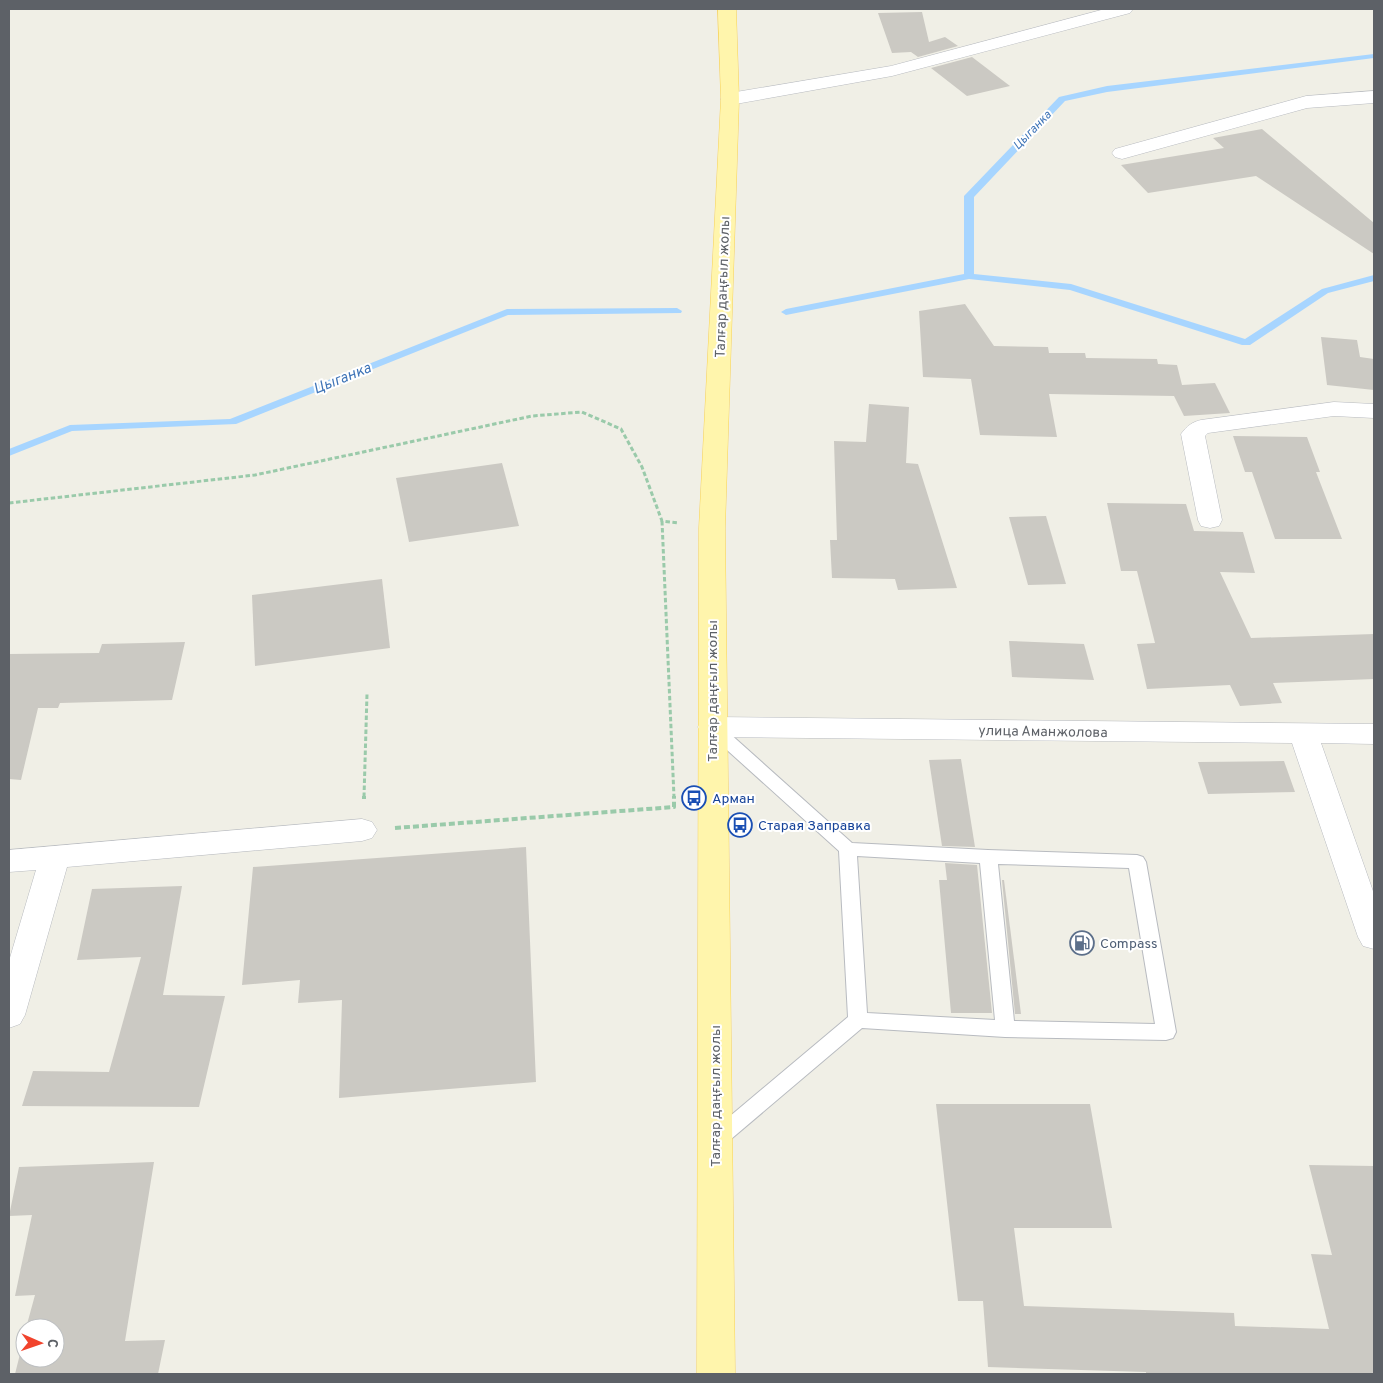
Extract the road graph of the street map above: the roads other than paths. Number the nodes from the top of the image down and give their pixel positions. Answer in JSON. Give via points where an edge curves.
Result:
{"nodes":[{"id":1,"x":728,"y":9,"type":"edge"},
{"id":2,"x":1124,"y":9,"type":"edge"},
{"id":3,"x":1374,"y":97,"type":"edge"},
{"id":4,"x":730,"y":99,"type":"junction"},
{"id":5,"x":1122,"y":153,"type":"dead end"},
{"id":6,"x":1374,"y":411,"type":"edge"},
{"id":7,"x":1210,"y":520,"type":"dead end"},
{"id":8,"x":712,"y":727,"type":"junction"},
{"id":9,"x":1303,"y":734,"type":"junction"},
{"id":10,"x":1374,"y":734,"type":"edge"},
{"id":11,"x":362,"y":830,"type":"road end"},
{"id":12,"x":848,"y":848,"type":"junction"},
{"id":13,"x":55,"y":856,"type":"junction"},
{"id":14,"x":988,"y":857,"type":"junction"},
{"id":15,"x":9,"y":861,"type":"edge"},
{"id":16,"x":1374,"y":937,"type":"edge"},
{"id":17,"x":9,"y":1015,"type":"edge"},
{"id":18,"x":858,"y":1020,"type":"junction"},
{"id":19,"x":1005,"y":1029,"type":"junction"},
{"id":20,"x":715,"y":1140,"type":"junction"},
{"id":21,"x":716,"y":1374,"type":"edge"}],
"edges":[{"from":1,"to":4,"type":"main road","name":"Талғар даңғыл жолы"},
{"from":2,"to":4,"type":"street","via":[[892,71]]},
{"from":3,"to":5,"type":"street","via":[[1306,102]]},
{"from":4,"to":8,"type":"main road","name":"Талғар даңғыл жолы","via":[[712,528]]},
{"from":6,"to":7,"type":"street","via":[[1334,409],[1201,427],[1194,434]]},
{"from":8,"to":9,"type":"street","name":"улица Аманжолова"},
{"from":8,"to":12,"type":"lane"},
{"from":8,"to":20,"type":"main road","name":"Талғар даңғыл жолы"},
{"from":9,"to":10,"type":"street","name":"улица Аманжолова"},
{"from":9,"to":16,"type":"street"},
{"from":11,"to":13,"type":"street"},
{"from":12,"to":14,"type":"lane"},
{"from":12,"to":18,"type":"lane"},
{"from":13,"to":15,"type":"street"},
{"from":13,"to":17,"type":"street"},
{"from":14,"to":19,"type":"lane"},
{"from":14,"to":19,"type":"lane","via":[[1136,862],[1166,1032]]},
{"from":18,"to":19,"type":"lane"},
{"from":18,"to":20,"type":"lane"},
{"from":20,"to":21,"type":"main road","name":"Талғар даңғыл жолы"}]}
